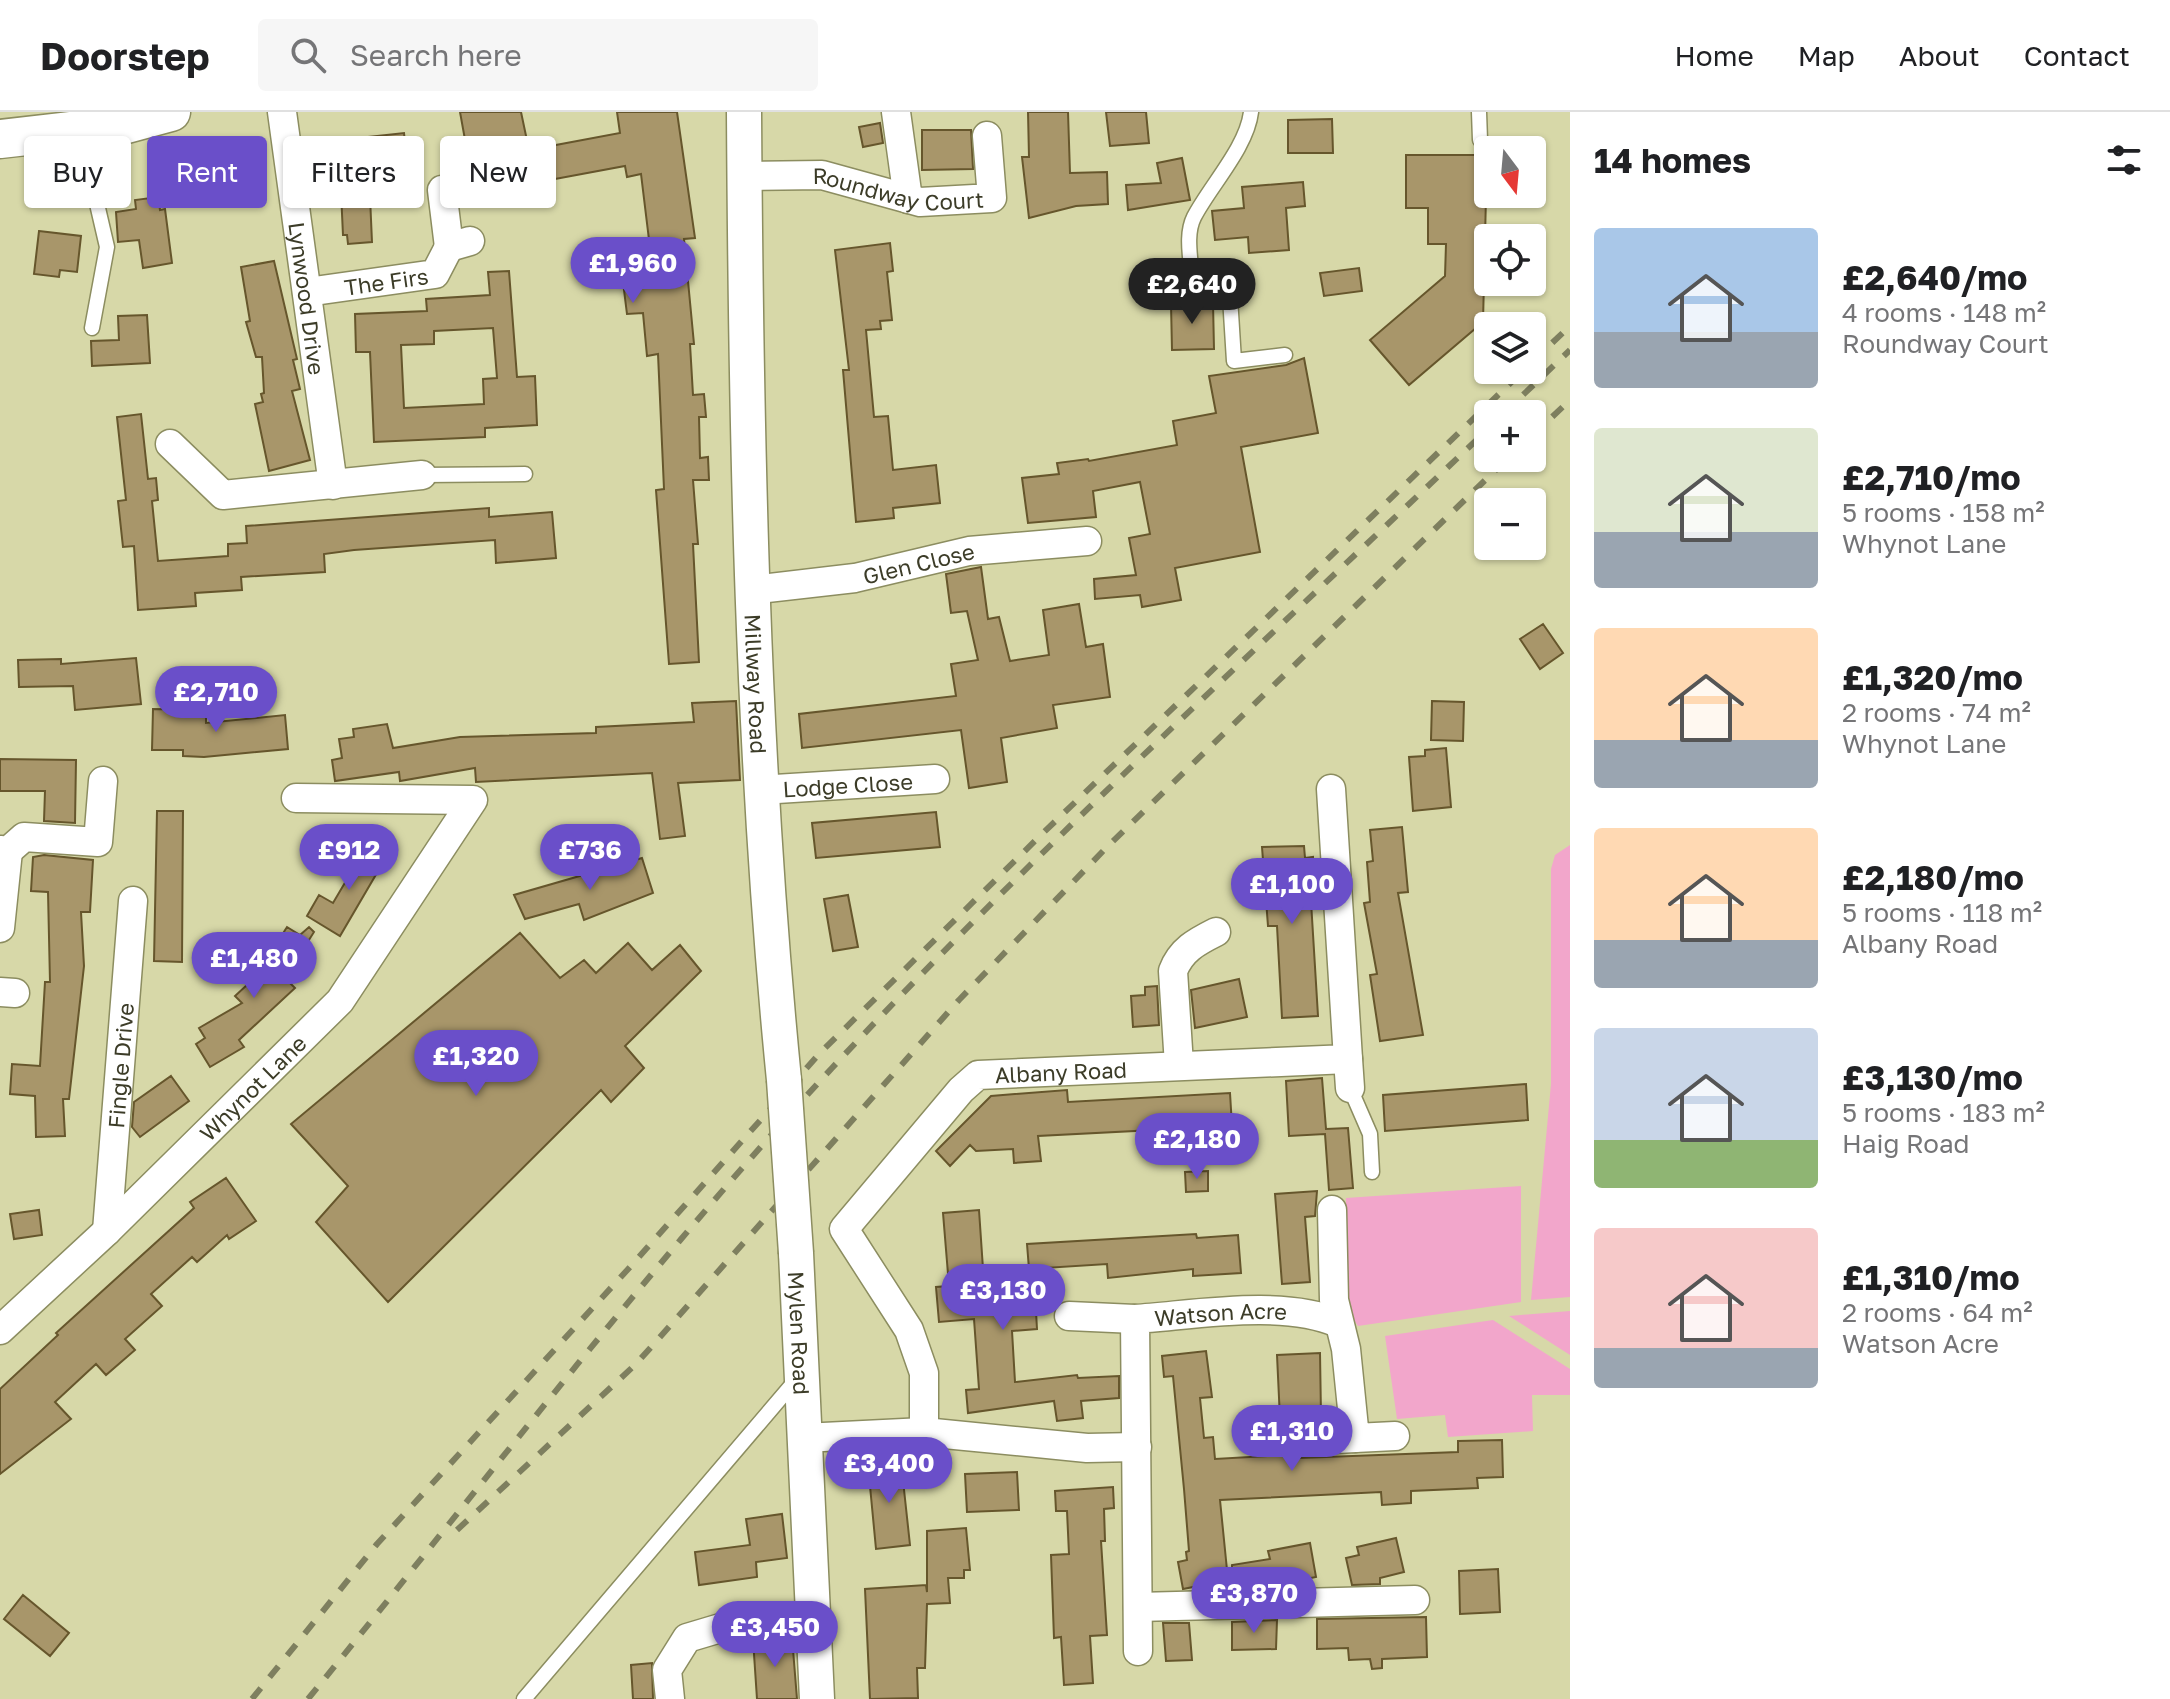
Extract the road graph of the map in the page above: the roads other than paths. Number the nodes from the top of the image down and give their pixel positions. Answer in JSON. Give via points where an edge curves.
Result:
{"nodes":[{"id":1,"x":171,"y":112,"type":"edge"},
{"id":2,"x":282,"y":112,"type":"edge"},
{"id":3,"x":744,"y":112,"type":"edge"},
{"id":4,"x":896,"y":112,"type":"edge"},
{"id":5,"x":1251,"y":112,"type":"edge"},
{"id":6,"x":1479,"y":112,"type":"edge"},
{"id":7,"x":76,"y":132,"type":"junction"},
{"id":8,"x":987,"y":136,"type":"dead end"},
{"id":9,"x":1480,"y":136,"type":"edge"},
{"id":10,"x":0,"y":139,"type":"edge"},
{"id":11,"x":744,"y":176,"type":"junction"},
{"id":12,"x":908,"y":199,"type":"junction"},
{"id":13,"x":448,"y":208,"type":"edge"},
{"id":14,"x":307,"y":292,"type":"junction"},
{"id":15,"x":92,"y":328,"type":"dead end"},
{"id":16,"x":1285,"y":355,"type":"dead end"},
{"id":17,"x":170,"y":444,"type":"dead end"},
{"id":18,"x":525,"y":474,"type":"dead end"},
{"id":19,"x":422,"y":475,"type":"joint"},
{"id":20,"x":333,"y":485,"type":"junction"},
{"id":21,"x":1087,"y":541,"type":"dead end"},
{"id":22,"x":751,"y":590,"type":"junction"},
{"id":23,"x":103,"y":781,"type":"dead end"},
{"id":24,"x":935,"y":781,"type":"dead end"},
{"id":25,"x":1331,"y":789,"type":"dead end"},
{"id":26,"x":760,"y":790,"type":"junction"},
{"id":27,"x":296,"y":798,"type":"dead end"},
{"id":28,"x":4,"y":851,"type":"edge"},
{"id":29,"x":133,"y":901,"type":"dead end"},
{"id":30,"x":0,"y":928,"type":"edge"},
{"id":31,"x":1216,"y":932,"type":"dead end"},
{"id":32,"x":1348,"y":1059,"type":"junction"},
{"id":33,"x":1179,"y":1065,"type":"junction"},
{"id":34,"x":1350,"y":1088,"type":"joint"},
{"id":35,"x":1372,"y":1172,"type":"dead end"},
{"id":36,"x":1332,"y":1210,"type":"dead end"},
{"id":37,"x":107,"y":1231,"type":"junction"},
{"id":38,"x":796,"y":1253,"type":"joint"},
{"id":39,"x":1069,"y":1316,"type":"dead end"},
{"id":40,"x":1135,"y":1319,"type":"junction"},
{"id":41,"x":1338,"y":1323,"type":"junction"},
{"id":42,"x":0,"y":1330,"type":"edge"},
{"id":43,"x":800,"y":1375,"type":"junction"},
{"id":44,"x":924,"y":1432,"type":"junction"},
{"id":45,"x":1395,"y":1436,"type":"dead end"},
{"id":46,"x":803,"y":1438,"type":"junction"},
{"id":47,"x":1355,"y":1438,"type":"junction"},
{"id":48,"x":1319,"y":1440,"type":"dead end"},
{"id":49,"x":1137,"y":1447,"type":"junction"},
{"id":50,"x":1415,"y":1600,"type":"dead end"},
{"id":51,"x":1138,"y":1607,"type":"junction"},
{"id":52,"x":812,"y":1619,"type":"junction"},
{"id":53,"x":1138,"y":1651,"type":"dead end"},
{"id":54,"x":524,"y":1699,"type":"edge"},
{"id":55,"x":670,"y":1699,"type":"edge"},
{"id":56,"x":817,"y":1699,"type":"edge"}],
"edges":[{"from":1,"to":7,"type":"main road"},
{"from":2,"to":14,"type":"street","name":"Lynwood Drive"},
{"from":3,"to":11,"type":"street","name":"Millway Road"},
{"from":4,"to":12,"type":"street"},
{"from":5,"to":16,"type":"lane","via":[[1226,166],[1193,217],[1192,279],[1229,281],[1234,361]]},
{"from":6,"to":9,"type":"lane"},
{"from":7,"to":10,"type":"main road"},
{"from":7,"to":15,"type":"lane","via":[[107,247]]},
{"from":8,"to":12,"type":"street","name":"Roundway Court","via":[[992,198]]},
{"from":11,"to":12,"type":"street","name":"Roundway Court","via":[[822,175]]},
{"from":11,"to":22,"type":"street","name":"Millway Road"},
{"from":13,"to":14,"type":"street","name":"The Firs","via":[[459,244],[435,274]]},
{"from":14,"to":20,"type":"street","name":"Lynwood Drive"},
{"from":17,"to":20,"type":"street","via":[[223,495]]},
{"from":18,"to":19,"type":"lane"},
{"from":19,"to":20,"type":"street"},
{"from":21,"to":22,"type":"street","name":"Glen Close","via":[[969,551],[855,578]]},
{"from":22,"to":26,"type":"street","name":"Millway Road"},
{"from":23,"to":28,"type":"street","via":[[98,842],[24,837]]},
{"from":24,"to":26,"type":"street","name":"Lodge Close"},
{"from":25,"to":32,"type":"street"},
{"from":26,"to":38,"type":"street","name":"Millway Road","bridge":true},
{"from":27,"to":37,"type":"street","name":"Whynot Lane","via":[[473,800],[340,1001]]},
{"from":28,"to":30,"type":"street"},
{"from":29,"to":37,"type":"street","name":"Fingle Drive"},
{"from":31,"to":33,"type":"street","via":[[1193,943],[1173,971]]},
{"from":32,"to":33,"type":"street","name":"Albany Road"},
{"from":32,"to":34,"type":"street"},
{"from":33,"to":44,"type":"street","name":"Albany Road","via":[[978,1075],[844,1229],[909,1330],[924,1373]]},
{"from":34,"to":35,"type":"lane","via":[[1370,1134]]},
{"from":36,"to":41,"type":"street"},
{"from":37,"to":42,"type":"street","name":"Whynot Lane"},
{"from":38,"to":43,"type":"street","name":"Mylen Road"},
{"from":39,"to":40,"type":"street"},
{"from":40,"to":41,"type":"street","name":"Watson Acre","via":[[1314,1313]]},
{"from":40,"to":49,"type":"street","name":"Watson Acre"},
{"from":41,"to":47,"type":"street","via":[[1346,1349]]},
{"from":43,"to":46,"type":"street","name":"Mylen Road"},
{"from":43,"to":54,"type":"lane"},
{"from":44,"to":46,"type":"street"},
{"from":44,"to":49,"type":"street","via":[[1087,1448]]},
{"from":45,"to":47,"type":"street"},
{"from":46,"to":52,"type":"street","name":"Mylen Road"},
{"from":47,"to":48,"type":"street"},
{"from":49,"to":51,"type":"street","name":"Watson Acre"},
{"from":50,"to":51,"type":"street"},
{"from":51,"to":53,"type":"street","name":"Watson Acre"},
{"from":52,"to":55,"type":"street","via":[[744,1621],[687,1638],[667,1670]]},
{"from":52,"to":56,"type":"street","name":"Mylen Road"}]}
